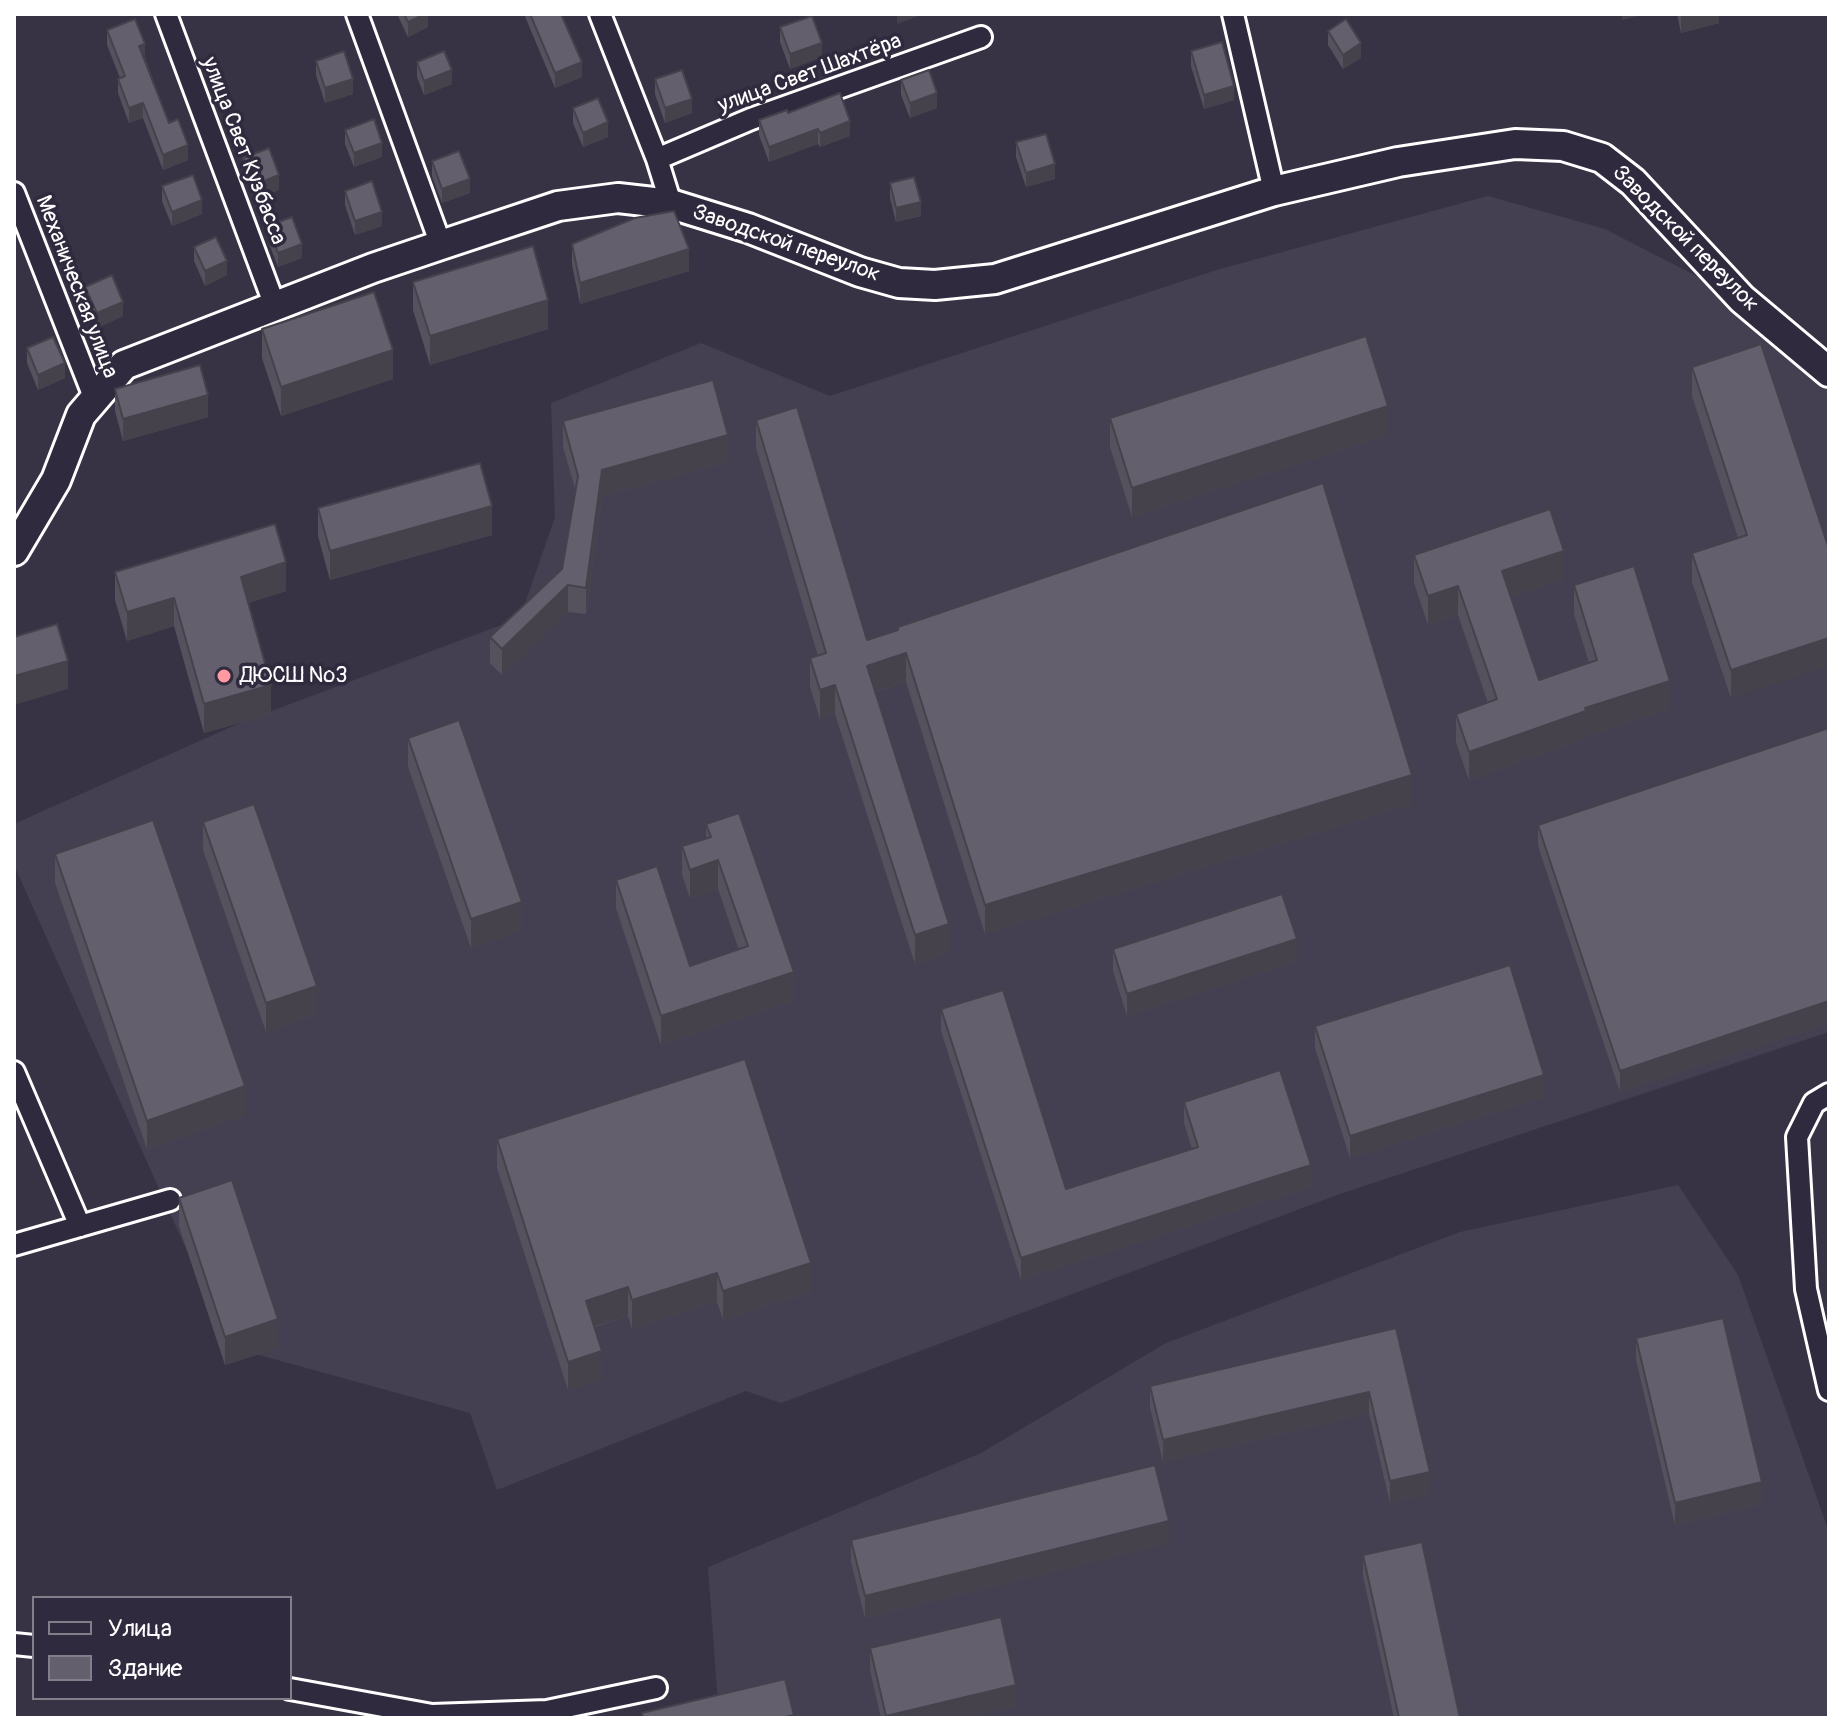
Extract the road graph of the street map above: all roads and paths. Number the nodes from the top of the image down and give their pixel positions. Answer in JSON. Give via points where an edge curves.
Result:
{"nodes":[{"id":1,"x":166,"y":14,"type":"edge"},
{"id":2,"x":357,"y":14,"type":"edge"},
{"id":3,"x":600,"y":14,"type":"edge"},
{"id":4,"x":1233,"y":14,"type":"edge"},
{"id":5,"x":981,"y":37,"type":"dead end"},
{"id":6,"x":657,"y":159,"type":"junction"},
{"id":7,"x":1274,"y":191,"type":"junction"},
{"id":8,"x":14,"y":193,"type":"edge"},
{"id":9,"x":671,"y":204,"type":"junction"},
{"id":10,"x":441,"y":245,"type":"junction"},
{"id":11,"x":275,"y":306,"type":"junction"},
{"id":12,"x":1829,"y":372,"type":"edge"},
{"id":13,"x":94,"y":397,"type":"junction"},
{"id":14,"x":14,"y":551,"type":"edge"},
{"id":15,"x":14,"y":1072,"type":"edge"},
{"id":16,"x":1829,"y":1094,"type":"edge"},
{"id":17,"x":170,"y":1200,"type":"dead end"},
{"id":18,"x":80,"y":1226,"type":"junction"},
{"id":19,"x":14,"y":1245,"type":"edge"},
{"id":20,"x":1829,"y":1390,"type":"edge"},
{"id":21,"x":656,"y":1688,"type":"dead end"},
{"id":22,"x":292,"y":1689,"type":"edge"}],
"edges":[{"from":1,"to":11,"type":"street","name":"улица Свет Кузбасса"},
{"from":2,"to":10,"type":"street"},
{"from":3,"to":6,"type":"street"},
{"from":4,"to":7,"type":"street"},
{"from":5,"to":6,"type":"street","name":"улица Свет Шахтёра","via":[[751,119]]},
{"from":6,"to":9,"type":"street"},
{"from":7,"to":9,"type":"main road","name":"Заводской переулок","via":[[995,279],[935,285],[899,283],[860,272]]},
{"from":7,"to":12,"type":"main road","name":"Заводской переулок","via":[[1457,151],[1539,143],[1580,150],[1602,158],[1633,182],[1742,299]]},
{"from":8,"to":13,"type":"street","name":"Механическая улица"},
{"from":9,"to":10,"type":"main road","name":"Заводской переулок","via":[[618,198],[558,206]]},
{"from":10,"to":11,"type":"main road","name":"Заводской переулок"},
{"from":11,"to":13,"type":"main road","name":"Заводской переулок","via":[[124,365]]},
{"from":13,"to":14,"type":"main road","name":"Заводской переулок","via":[[81,415],[56,480]]},
{"from":15,"to":18,"type":"street"},
{"from":16,"to":20,"type":"street","via":[[1814,1103],[1797,1137],[1806,1289]]},
{"from":17,"to":18,"type":"street"},
{"from":18,"to":19,"type":"street"},
{"from":21,"to":22,"type":"street","via":[[547,1711],[432,1715]]}]}
